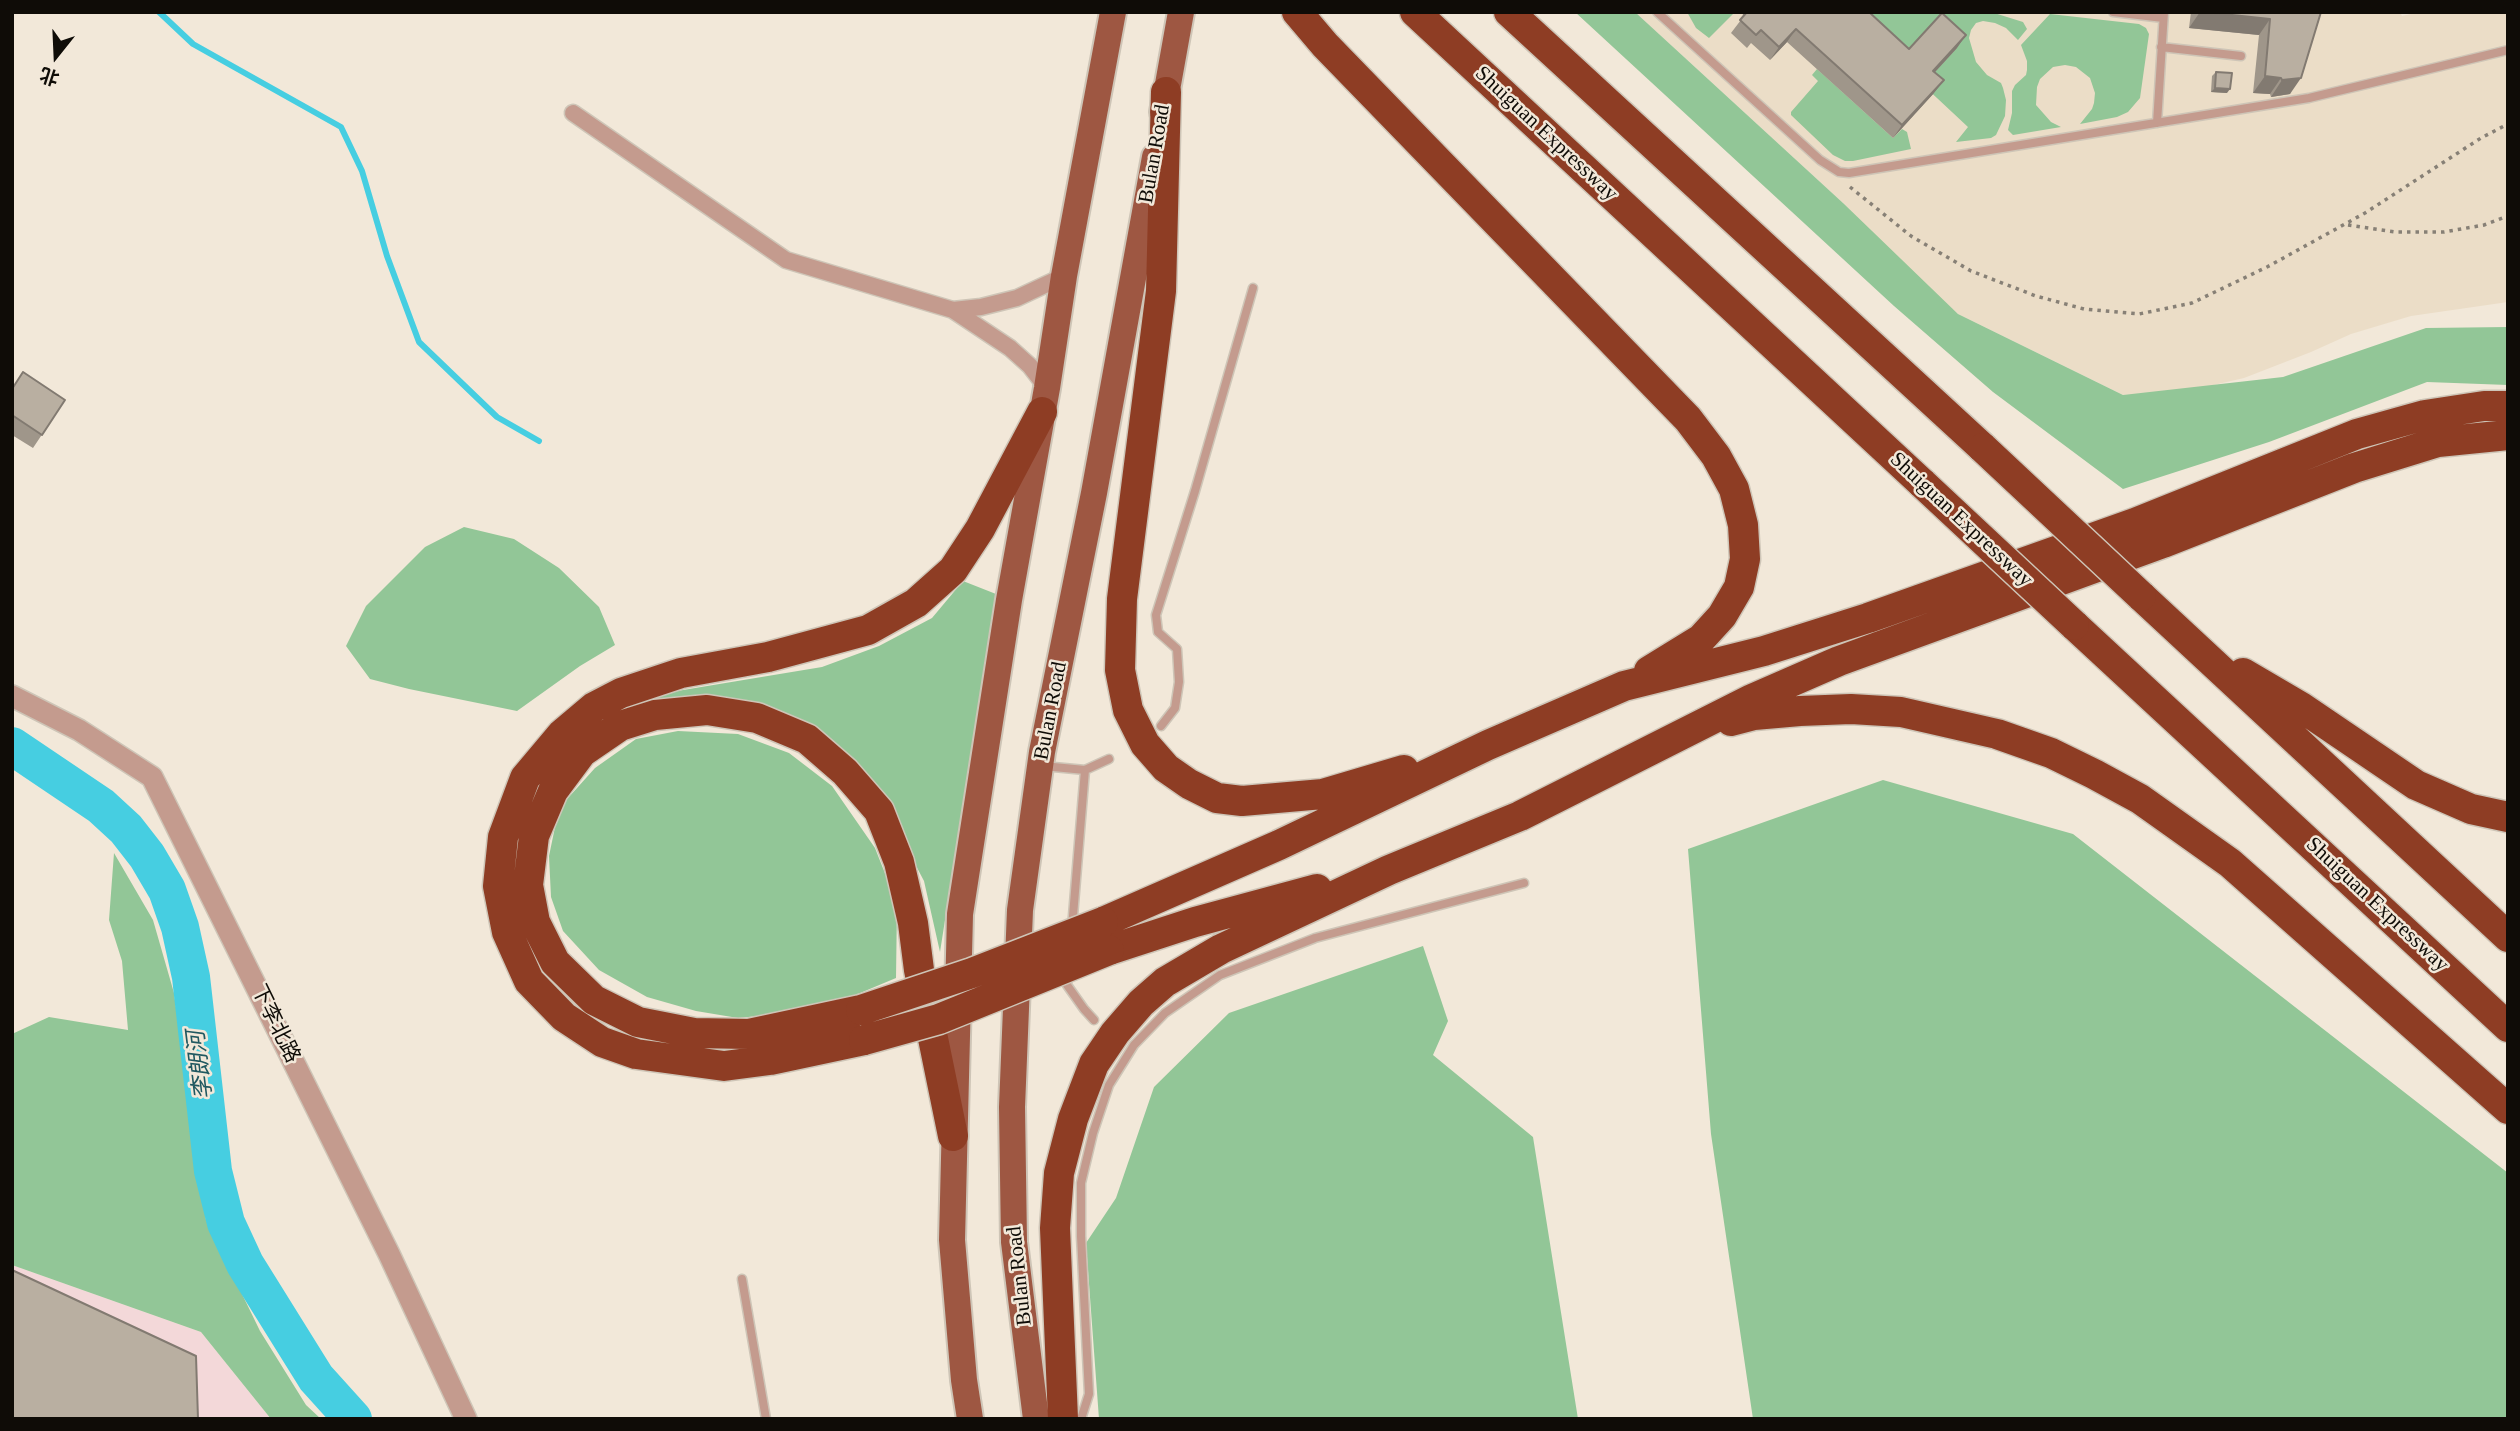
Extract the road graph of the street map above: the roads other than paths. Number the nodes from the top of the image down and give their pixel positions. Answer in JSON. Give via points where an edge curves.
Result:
{"nodes":[{"id":1,"x":1113,"y":12,"type":"edge"},
{"id":2,"x":1181,"y":12,"type":"edge"},
{"id":3,"x":1297,"y":12,"type":"edge"},
{"id":4,"x":1415,"y":12,"type":"edge"},
{"id":5,"x":1509,"y":12,"type":"edge"},
{"id":6,"x":2113,"y":12,"type":"edge"},
{"id":7,"x":1659,"y":13,"type":"edge"},
{"id":8,"x":2163,"y":15,"type":"edge"},
{"id":9,"x":2161,"y":47,"type":"junction"},
{"id":10,"x":2508,"y":50,"type":"edge"},
{"id":11,"x":2241,"y":56,"type":"dead end"},
{"id":12,"x":1166,"y":92,"type":"junction"},
{"id":13,"x":573,"y":113,"type":"dead end"},
{"id":14,"x":2157,"y":123,"type":"junction"},
{"id":15,"x":1064,"y":276,"type":"junction"},
{"id":16,"x":1253,"y":288,"type":"dead end"},
{"id":17,"x":953,"y":310,"type":"junction"},
{"id":18,"x":1045,"y":400,"type":"junction"},
{"id":19,"x":2508,"y":406,"type":"edge"},
{"id":20,"x":2508,"y":435,"type":"edge"},
{"id":21,"x":2196,"y":646,"type":"junction"},
{"id":22,"x":1624,"y":686,"type":"junction"},
{"id":23,"x":12,"y":696,"type":"edge"},
{"id":24,"x":1161,"y":726,"type":"dead end"},
{"id":25,"x":1668,"y":742,"type":"junction"},
{"id":26,"x":1488,"y":745,"type":"junction"},
{"id":27,"x":1109,"y":759,"type":"dead end"},
{"id":28,"x":1040,"y":766,"type":"junction"},
{"id":29,"x":1085,"y":771,"type":"junction"},
{"id":30,"x":2508,"y":817,"type":"edge"},
{"id":31,"x":1389,"y":870,"type":"junction"},
{"id":32,"x":1524,"y":883,"type":"dead end"},
{"id":33,"x":2508,"y":937,"type":"edge"},
{"id":34,"x":1070,"y":944,"type":"dead end"},
{"id":35,"x":1069,"y":957,"type":"dead end"},
{"id":36,"x":1094,"y":1020,"type":"dead end"},
{"id":37,"x":2508,"y":1027,"type":"edge"},
{"id":38,"x":2508,"y":1109,"type":"edge"},
{"id":39,"x":953,"y":1136,"type":"junction"},
{"id":40,"x":742,"y":1279,"type":"dead end"},
{"id":41,"x":466,"y":1419,"type":"edge"},
{"id":42,"x":766,"y":1419,"type":"edge"},
{"id":43,"x":971,"y":1419,"type":"edge"},
{"id":44,"x":1036,"y":1419,"type":"edge"},
{"id":45,"x":1063,"y":1419,"type":"edge"},
{"id":46,"x":1081,"y":1419,"type":"edge"}],
"edges":[{"from":1,"to":15,"type":"main road"},
{"from":2,"to":12,"type":"main road","name":"Bulan Road"},
{"from":3,"to":22,"type":"highway","via":[[1688,419],[1734,489],[1745,559],[1739,587],[1723,616],[1701,639]]},
{"from":4,"to":37,"type":"highway","name":"Shuiguan Expressway","bridge":true},
{"from":5,"to":21,"type":"highway","bridge":true},
{"from":6,"to":8,"type":"lane"},
{"from":7,"to":14,"type":"lane","via":[[1820,160],[1839,172]]},
{"from":8,"to":9,"type":"lane"},
{"from":9,"to":11,"type":"lane"},
{"from":9,"to":14,"type":"lane"},
{"from":10,"to":14,"type":"lane","via":[[2309,98]]},
{"from":12,"to":26,"type":"highway","via":[[1161,291],[1122,599],[1120,670],[1128,710],[1139,733],[1166,768],[1189,784],[1217,798],[1242,802],[1323,794]]},
{"from":12,"to":28,"type":"main road","name":"Bulan Road"},
{"from":13,"to":17,"type":"street","via":[[786,260]]},
{"from":15,"to":17,"type":"street","via":[[1017,298]]},
{"from":15,"to":18,"type":"main road"},
{"from":16,"to":24,"type":"lane","via":[[1156,615],[1158,632],[1177,649],[1179,682],[1175,708]]},
{"from":17,"to":18,"type":"street","via":[[1030,366]]},
{"from":18,"to":31,"type":"highway","bridge":true,"via":[[967,550],[953,570],[916,603],[868,630],[768,657],[681,673],[621,693],[594,707],[562,734],[525,778],[503,837],[498,886],[508,932],[529,981],[564,1017],[602,1042],[636,1054],[724,1066],[864,1040],[939,1019],[1110,950]]},
{"from":18,"to":39,"type":"main road","via":[[960,914]]},
{"from":19,"to":22,"type":"highway","via":[[2484,405],[2425,415],[2357,434],[2135,523],[1868,618],[1763,651]]},
{"from":20,"to":25,"type":"highway","via":[[2438,442],[2354,468],[1839,661]]},
{"from":21,"to":30,"type":"highway","via":[[2301,707],[2416,785],[2471,809]]},
{"from":21,"to":33,"type":"highway"},
{"from":22,"to":26,"type":"highway"},
{"from":23,"to":41,"type":"street","name":"下李北路","via":[[79,730],[152,777]]},
{"from":25,"to":31,"type":"highway","via":[[1520,816]]},
{"from":25,"to":38,"type":"highway","via":[[1754,715],[1850,709],[1901,712],[1948,722],[2051,752],[2140,799],[2230,863]]},
{"from":26,"to":39,"type":"highway","bridge":true,"via":[[1279,845],[1103,922],[972,973],[861,1010],[749,1034],[694,1033],[638,1022],[594,1000],[555,962],[535,922],[528,885],[534,836],[553,791],[582,752],[620,726],[655,715],[707,710],[757,718],[807,739],[845,772],[879,811],[899,862],[913,923],[919,970]]},
{"from":27,"to":29,"type":"lane"},
{"from":28,"to":29,"type":"lane"},
{"from":28,"to":44,"type":"main road","name":"Bulan Road","via":[[1020,910],[1012,1107],[1014,1242]]},
{"from":29,"to":34,"type":"lane"},
{"from":31,"to":45,"type":"highway","via":[[1176,975],[1141,1003],[1094,1064],[1059,1173],[1055,1228]]},
{"from":32,"to":46,"type":"lane","via":[[1315,938],[1220,975],[1131,1043],[1093,1133],[1082,1183],[1089,1394]]},
{"from":35,"to":36,"type":"lane","via":[[1067,985]]},
{"from":39,"to":43,"type":"main road","via":[[952,1240]]},
{"from":40,"to":42,"type":"lane"}]}
